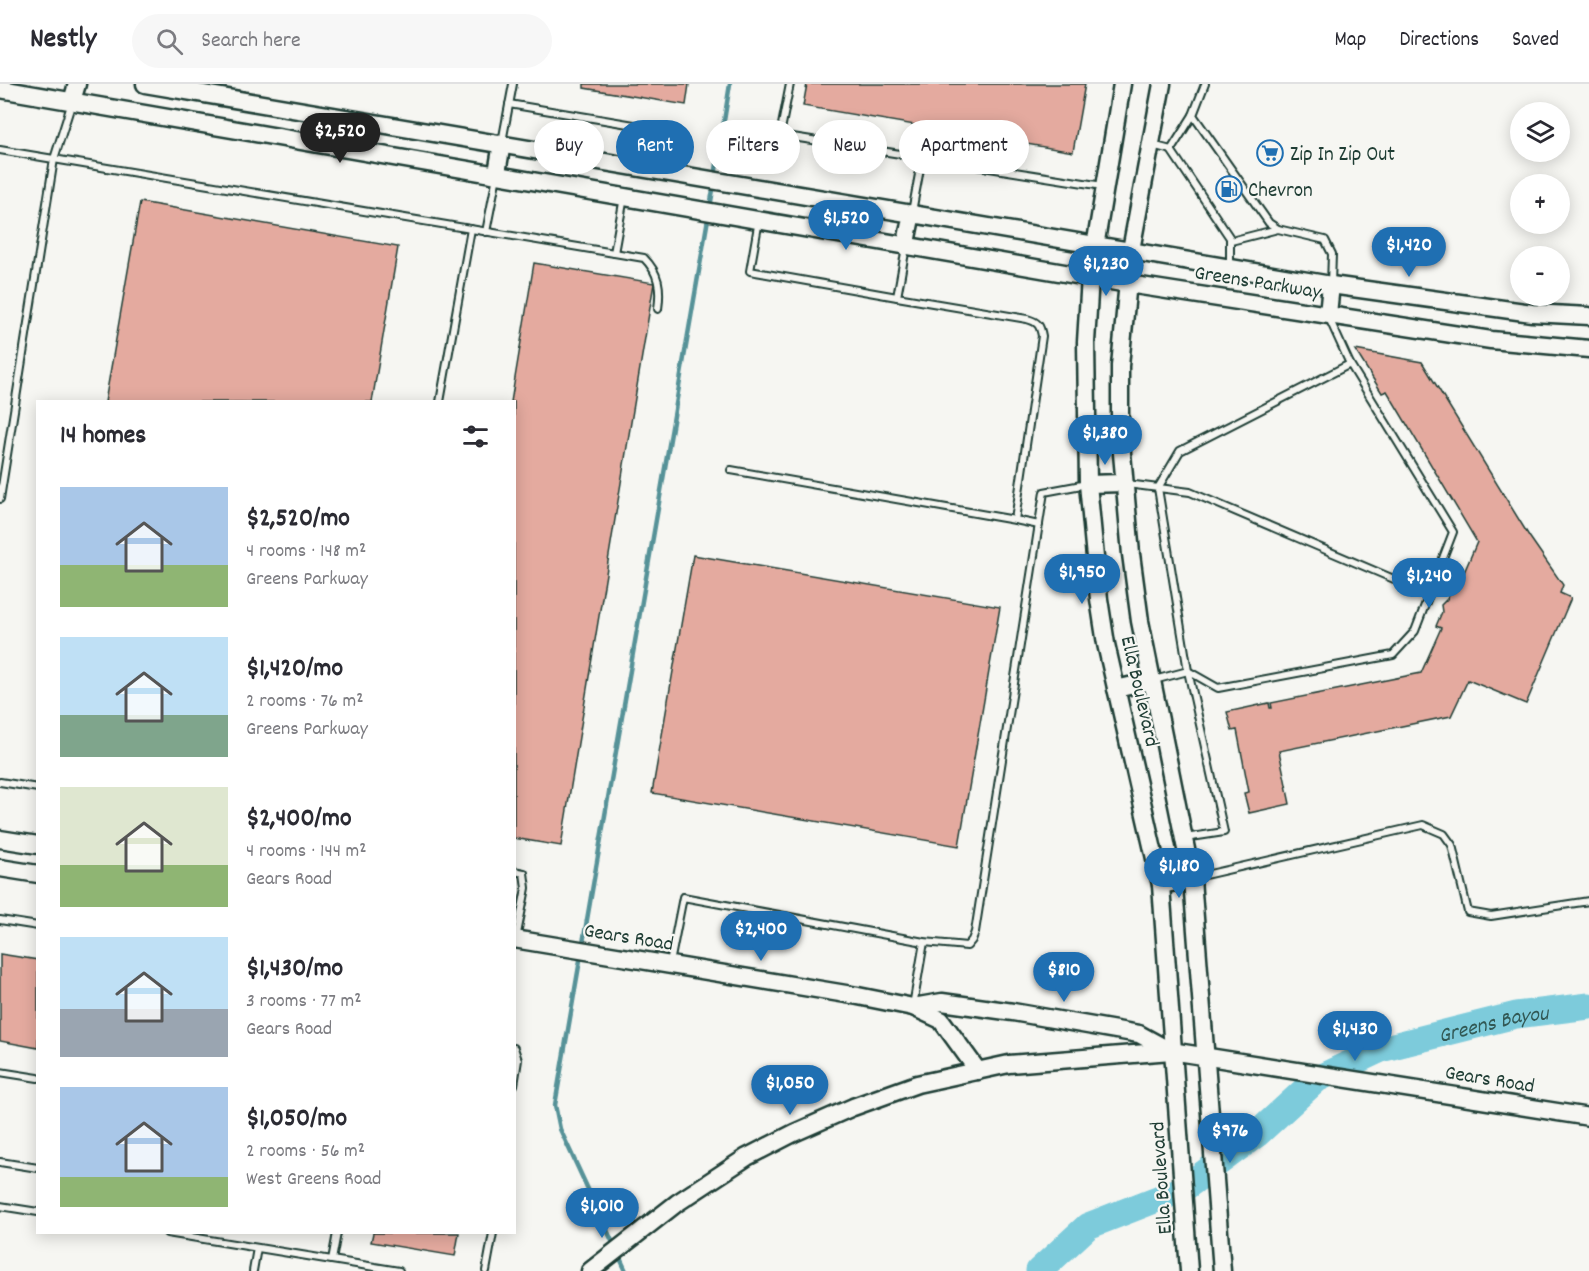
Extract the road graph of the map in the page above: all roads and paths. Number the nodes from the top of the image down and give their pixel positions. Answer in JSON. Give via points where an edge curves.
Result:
{"nodes":[{"id":1,"x":77,"y":84,"type":"edge"},
{"id":2,"x":145,"y":84,"type":"edge"},
{"id":3,"x":513,"y":84,"type":"edge"},
{"id":4,"x":790,"y":84,"type":"edge"},
{"id":5,"x":1122,"y":84,"type":"edge"},
{"id":6,"x":1162,"y":84,"type":"edge"},
{"id":7,"x":1205,"y":84,"type":"edge"},
{"id":8,"x":0,"y":89,"type":"edge"},
{"id":9,"x":72,"y":101,"type":"junction"},
{"id":10,"x":509,"y":104,"type":"junction"},
{"id":11,"x":1193,"y":115,"type":"junction"},
{"id":12,"x":616,"y":122,"type":"edge"},
{"id":13,"x":502,"y":143,"type":"junction"},
{"id":14,"x":1149,"y":145,"type":"junction"},
{"id":15,"x":0,"y":150,"type":"edge"},
{"id":16,"x":1171,"y":150,"type":"junction"},
{"id":17,"x":899,"y":154,"type":"edge"},
{"id":18,"x":54,"y":159,"type":"junction"},
{"id":19,"x":616,"y":164,"type":"edge"},
{"id":20,"x":497,"y":173,"type":"junction"},
{"id":21,"x":671,"y":174,"type":"edge"},
{"id":22,"x":919,"y":174,"type":"edge"},
{"id":23,"x":1025,"y":174,"type":"edge"},
{"id":24,"x":1103,"y":186,"type":"junction"},
{"id":25,"x":624,"y":195,"type":"junction"},
{"id":26,"x":912,"y":213,"type":"junction"},
{"id":27,"x":759,"y":218,"type":"junction"},
{"id":28,"x":471,"y":229,"type":"junction"},
{"id":29,"x":1278,"y":229,"type":"junction"},
{"id":30,"x":486,"y":232,"type":"junction"},
{"id":31,"x":1231,"y":241,"type":"junction"},
{"id":32,"x":906,"y":243,"type":"junction"},
{"id":33,"x":1094,"y":243,"type":"junction"},
{"id":34,"x":1131,"y":250,"type":"junction"},
{"id":35,"x":614,"y":253,"type":"junction"},
{"id":36,"x":1230,"y":267,"type":"junction"},
{"id":37,"x":1090,"y":277,"type":"junction"},
{"id":38,"x":1128,"y":284,"type":"junction"},
{"id":39,"x":1331,"y":285,"type":"junction"},
{"id":40,"x":897,"y":297,"type":"junction"},
{"id":41,"x":658,"y":309,"type":"dead end"},
{"id":42,"x":1328,"y":315,"type":"junction"},
{"id":43,"x":1589,"y":316,"type":"edge"},
{"id":44,"x":1589,"y":349,"type":"edge"},
{"id":45,"x":1350,"y":364,"type":"junction"},
{"id":46,"x":440,"y":400,"type":"edge"},
{"id":47,"x":731,"y":470,"type":"dead end"},
{"id":48,"x":1123,"y":483,"type":"junction"},
{"id":49,"x":1088,"y":484,"type":"junction"},
{"id":50,"x":1158,"y":488,"type":"junction"},
{"id":51,"x":0,"y":499,"type":"edge"},
{"id":52,"x":1015,"y":520,"type":"junction"},
{"id":53,"x":1039,"y":525,"type":"junction"},
{"id":54,"x":1429,"y":594,"type":"junction"},
{"id":55,"x":1188,"y":671,"type":"junction"},
{"id":56,"x":1152,"y":681,"type":"junction"},
{"id":57,"x":1116,"y":689,"type":"junction"},
{"id":58,"x":0,"y":782,"type":"edge"},
{"id":59,"x":36,"y":788,"type":"edge"},
{"id":60,"x":1185,"y":838,"type":"junction"},
{"id":61,"x":0,"y":839,"type":"edge"},
{"id":62,"x":36,"y":845,"type":"edge"},
{"id":63,"x":0,"y":868,"type":"edge"},
{"id":64,"x":516,"y":871,"type":"edge"},
{"id":65,"x":36,"y":874,"type":"edge"},
{"id":66,"x":1192,"y":879,"type":"junction"},
{"id":67,"x":1161,"y":885,"type":"junction"},
{"id":68,"x":1589,"y":901,"type":"edge"},
{"id":69,"x":0,"y":920,"type":"edge"},
{"id":70,"x":36,"y":926,"type":"edge"},
{"id":71,"x":516,"y":935,"type":"edge"},
{"id":72,"x":516,"y":940,"type":"edge"},
{"id":73,"x":924,"y":942,"type":"junction"},
{"id":74,"x":670,"y":965,"type":"junction"},
{"id":75,"x":913,"y":1007,"type":"junction"},
{"id":76,"x":1171,"y":1051,"type":"junction"},
{"id":77,"x":516,"y":1054,"type":"edge"},
{"id":78,"x":1205,"y":1056,"type":"junction"},
{"id":79,"x":978,"y":1071,"type":"junction"},
{"id":80,"x":0,"y":1072,"type":"edge"},
{"id":81,"x":516,"y":1072,"type":"edge"},
{"id":82,"x":36,"y":1078,"type":"edge"},
{"id":83,"x":1589,"y":1117,"type":"edge"},
{"id":84,"x":0,"y":1162,"type":"edge"},
{"id":85,"x":36,"y":1168,"type":"edge"},
{"id":86,"x":0,"y":1206,"type":"edge"},
{"id":87,"x":36,"y":1212,"type":"edge"},
{"id":88,"x":173,"y":1234,"type":"edge"},
{"id":89,"x":337,"y":1234,"type":"edge"},
{"id":90,"x":493,"y":1234,"type":"edge"},
{"id":91,"x":257,"y":1248,"type":"junction"},
{"id":92,"x":332,"y":1260,"type":"junction"},
{"id":93,"x":253,"y":1271,"type":"edge"},
{"id":94,"x":399,"y":1271,"type":"edge"},
{"id":95,"x":486,"y":1271,"type":"edge"},
{"id":96,"x":590,"y":1271,"type":"edge"},
{"id":97,"x":1189,"y":1271,"type":"edge"},
{"id":98,"x":1222,"y":1271,"type":"edge"}],
"edges":[{"from":1,"to":9,"type":"street"},
{"from":2,"to":13,"type":"street","name":"Greens Parkway"},
{"from":3,"to":10,"type":"lane"},
{"from":4,"to":17,"type":"lane","via":[[780,135]]},
{"from":5,"to":24,"type":"street","name":"Ella Boulevard"},
{"from":6,"to":14,"type":"street","name":"Ella Boulevard"},
{"from":7,"to":11,"type":"lane"},
{"from":8,"to":9,"type":"street","name":"Greens Parkway"},
{"from":9,"to":18,"type":"lane"},
{"from":9,"to":20,"type":"street","name":"Greens Parkway"},
{"from":10,"to":12,"type":"lane"},
{"from":10,"to":13,"type":"lane"},
{"from":11,"to":16,"type":"lane"},
{"from":11,"to":29,"type":"lane","via":[[1269,223]]},
{"from":13,"to":19,"type":"street","name":"Greens Parkway"},
{"from":13,"to":20,"type":"street"},
{"from":14,"to":16,"type":"lane"},
{"from":14,"to":34,"type":"street","name":"Ella Boulevard"},
{"from":15,"to":18,"type":"lane"},
{"from":16,"to":31,"type":"lane"},
{"from":18,"to":28,"type":"lane"},
{"from":18,"to":51,"type":"lane"},
{"from":20,"to":25,"type":"street","name":"Greens Parkway"},
{"from":20,"to":30,"type":"lane"},
{"from":21,"to":26,"type":"street","name":"Greens Parkway"},
{"from":22,"to":26,"type":"lane"},
{"from":23,"to":24,"type":"lane"},
{"from":24,"to":33,"type":"street","name":"Ella Boulevard"},
{"from":25,"to":27,"type":"street","name":"Greens Parkway"},
{"from":25,"to":35,"type":"lane"},
{"from":26,"to":32,"type":"street"},
{"from":26,"to":33,"type":"street","name":"Greens Parkway"},
{"from":27,"to":32,"type":"street","name":"Greens Parkway"},
{"from":27,"to":40,"type":"lane","via":[[750,271]]},
{"from":28,"to":30,"type":"lane"},
{"from":28,"to":46,"type":"lane"},
{"from":29,"to":31,"type":"lane"},
{"from":29,"to":39,"type":"lane","via":[[1325,240],[1332,254]]},
{"from":30,"to":35,"type":"lane"},
{"from":31,"to":36,"type":"lane"},
{"from":32,"to":37,"type":"street","name":"Greens Parkway"},
{"from":32,"to":40,"type":"lane"},
{"from":33,"to":34,"type":"street","name":"Greens Parkway"},
{"from":33,"to":37,"type":"street","name":"Ella Boulevard"},
{"from":34,"to":36,"type":"street","name":"Greens Parkway"},
{"from":34,"to":38,"type":"street","name":"Ella Boulevard"},
{"from":35,"to":41,"type":"lane","via":[[644,258],[655,269],[661,291]]},
{"from":36,"to":39,"type":"street","name":"Greens Parkway"},
{"from":37,"to":38,"type":"street","name":"Greens Parkway"},
{"from":37,"to":49,"type":"street","name":"Ella Boulevard","via":[[1086,342]]},
{"from":38,"to":42,"type":"street","name":"Greens Parkway"},
{"from":38,"to":48,"type":"street","name":"Ella Boulevard","via":[[1120,371]]},
{"from":39,"to":42,"type":"street"},
{"from":39,"to":43,"type":"street","name":"Greens Parkway","via":[[1532,313]]},
{"from":40,"to":52,"type":"lane","via":[[1028,319],[1041,327]]},
{"from":42,"to":44,"type":"street","name":"Greens Parkway","via":[[1491,340]]},
{"from":42,"to":45,"type":"lane"},
{"from":45,"to":50,"type":"lane","via":[[1180,451]]},
{"from":45,"to":54,"type":"lane","via":[[1454,532]]},
{"from":47,"to":52,"type":"lane"},
{"from":48,"to":49,"type":"street"},
{"from":48,"to":50,"type":"lane"},
{"from":48,"to":56,"type":"street","name":"Ella Boulevard","via":[[1140,621]]},
{"from":49,"to":53,"type":"lane","via":[[1044,492]]},
{"from":49,"to":57,"type":"street","name":"Ella Boulevard","via":[[1099,599]]},
{"from":50,"to":54,"type":"lane","via":[[1190,492]]},
{"from":50,"to":55,"type":"lane"},
{"from":52,"to":53,"type":"lane"},
{"from":53,"to":73,"type":"lane","via":[[975,932],[967,946]]},
{"from":54,"to":55,"type":"lane","via":[[1414,631],[1393,655],[1218,688]]},
{"from":55,"to":56,"type":"lane"},
{"from":55,"to":60,"type":"lane","via":[[1224,832]]},
{"from":56,"to":57,"type":"street"},
{"from":56,"to":60,"type":"street","name":"Ella Boulevard"},
{"from":57,"to":67,"type":"street","name":"Ella Boulevard"},
{"from":58,"to":59,"type":"lane"},
{"from":60,"to":66,"type":"street","name":"Ella Boulevard"},
{"from":61,"to":62,"type":"street"},
{"from":63,"to":65,"type":"street"},
{"from":64,"to":71,"type":"lane","via":[[524,873],[526,888]]},
{"from":66,"to":67,"type":"street"},
{"from":66,"to":68,"type":"lane","via":[[1423,825],[1444,834],[1452,845],[1468,912],[1491,916]]},
{"from":66,"to":78,"type":"street","name":"Ella Boulevard"},
{"from":67,"to":76,"type":"street","name":"Ella Boulevard"},
{"from":69,"to":70,"type":"lane"},
{"from":72,"to":74,"type":"street","name":"Gears Road"},
{"from":73,"to":74,"type":"lane","via":[[683,897]]},
{"from":73,"to":75,"type":"lane"},
{"from":74,"to":75,"type":"street","name":"Gears Road"},
{"from":75,"to":76,"type":"street","name":"Gears Road","via":[[942,1002],[1013,1012],[1139,1034]]},
{"from":75,"to":79,"type":"street","name":"Gears Road","via":[[941,1020]]},
{"from":76,"to":78,"type":"street","name":"Gears Road"},
{"from":76,"to":79,"type":"street","name":"Gears Road","via":[[1009,1064]]},
{"from":76,"to":97,"type":"street","name":"Ella Boulevard"},
{"from":77,"to":81,"type":"lane"},
{"from":78,"to":83,"type":"street","name":"Gears Road"},
{"from":78,"to":98,"type":"street","name":"Ella Boulevard"},
{"from":79,"to":96,"type":"street","via":[[917,1084],[853,1107],[747,1157],[677,1203]]},
{"from":80,"to":82,"type":"lane"},
{"from":84,"to":85,"type":"lane"},
{"from":86,"to":87,"type":"lane"},
{"from":88,"to":91,"type":"lane"},
{"from":89,"to":92,"type":"lane"},
{"from":90,"to":95,"type":"lane"},
{"from":91,"to":92,"type":"lane"},
{"from":91,"to":93,"type":"lane"},
{"from":92,"to":94,"type":"lane"}]}
